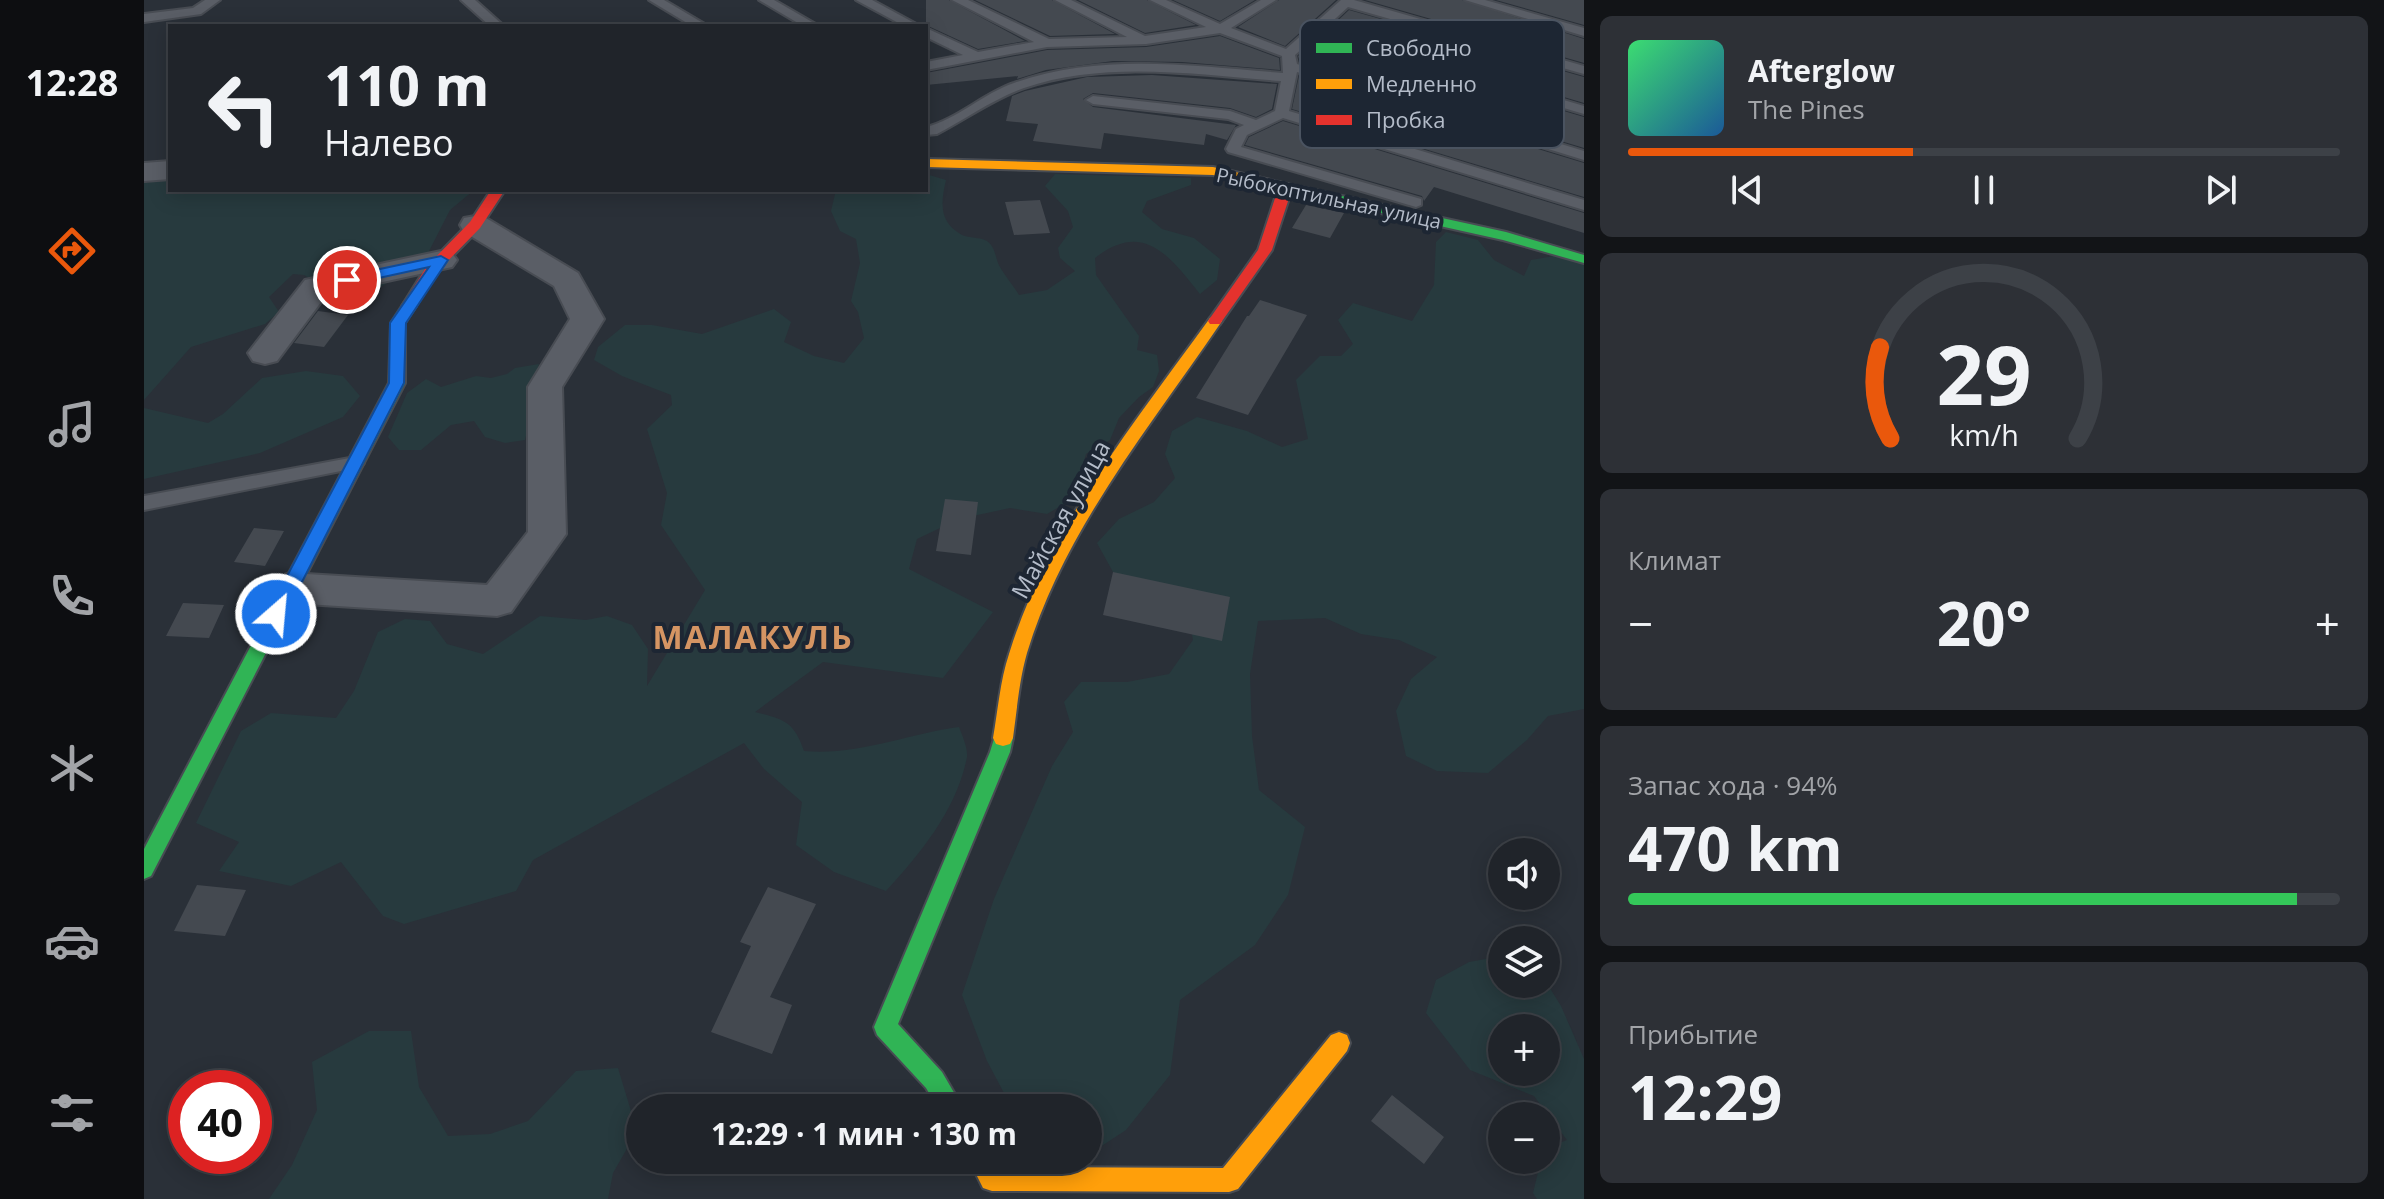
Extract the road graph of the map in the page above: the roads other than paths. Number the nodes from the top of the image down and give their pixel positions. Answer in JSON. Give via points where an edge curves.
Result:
{"nodes":[{"id":1,"x":214,"y":0,"type":"edge"},
{"id":2,"x":467,"y":0,"type":"edge"},
{"id":3,"x":655,"y":0,"type":"edge"},
{"id":4,"x":765,"y":0,"type":"edge"},
{"id":5,"x":862,"y":0,"type":"edge"},
{"id":6,"x":958,"y":0,"type":"edge"},
{"id":7,"x":1061,"y":0,"type":"edge"},
{"id":8,"x":1156,"y":0,"type":"edge"},
{"id":9,"x":1471,"y":0,"type":"edge"},
{"id":10,"x":1263,"y":1,"type":"edge"},
{"id":11,"x":1347,"y":1,"type":"edge"},
{"id":12,"x":144,"y":18,"type":"edge"},
{"id":13,"x":1326,"y":20,"type":"edge"},
{"id":14,"x":1412,"y":20,"type":"edge"},
{"id":15,"x":1542,"y":20,"type":"edge"},
{"id":16,"x":496,"y":24,"type":"edge"},
{"id":17,"x":698,"y":24,"type":"edge"},
{"id":18,"x":809,"y":24,"type":"edge"},
{"id":19,"x":910,"y":24,"type":"edge"},
{"id":20,"x":1564,"y":26,"type":"edge"},
{"id":21,"x":1221,"y":29,"type":"junction"},
{"id":22,"x":1584,"y":32,"type":"edge"},
{"id":23,"x":928,"y":33,"type":"edge"},
{"id":24,"x":1146,"y":40,"type":"junction"},
{"id":25,"x":1047,"y":43,"type":"junction"},
{"id":26,"x":1300,"y":52,"type":"edge"},
{"id":27,"x":977,"y":57,"type":"junction"},
{"id":28,"x":1564,"y":64,"type":"edge"},
{"id":29,"x":928,"y":66,"type":"edge"},
{"id":30,"x":1290,"y":66,"type":"junction"},
{"id":31,"x":1300,"y":69,"type":"edge"},
{"id":32,"x":1584,"y":70,"type":"edge"},
{"id":33,"x":1093,"y":100,"type":"dead end"},
{"id":34,"x":1564,"y":104,"type":"edge"},
{"id":35,"x":1584,"y":110,"type":"edge"},
{"id":36,"x":1282,"y":113,"type":"junction"},
{"id":37,"x":1300,"y":118,"type":"edge"},
{"id":38,"x":1256,"y":125,"type":"junction"},
{"id":39,"x":928,"y":131,"type":"edge"},
{"id":40,"x":1397,"y":148,"type":"edge"},
{"id":41,"x":1558,"y":148,"type":"edge"},
{"id":42,"x":1584,"y":156,"type":"edge"},
{"id":43,"x":928,"y":163,"type":"edge"},
{"id":44,"x":168,"y":170,"type":"edge"},
{"id":45,"x":144,"y":172,"type":"edge"},
{"id":46,"x":1285,"y":189,"type":"junction"},
{"id":47,"x":497,"y":192,"type":"edge"},
{"id":48,"x":1416,"y":202,"type":"dead end"},
{"id":49,"x":1584,"y":205,"type":"edge"},
{"id":50,"x":475,"y":225,"type":"junction"},
{"id":51,"x":1584,"y":259,"type":"edge"},
{"id":52,"x":441,"y":260,"type":"junction"},
{"id":53,"x":265,"y":353,"type":"dead end"},
{"id":54,"x":355,"y":463,"type":"junction"},
{"id":55,"x":144,"y":503,"type":"edge"},
{"id":56,"x":290,"y":588,"type":"junction"},
{"id":57,"x":144,"y":870,"type":"edge"},
{"id":58,"x":1339,"y":1043,"type":"dead end"},
{"id":59,"x":942,"y":1094,"type":"edge"},
{"id":60,"x":989,"y":1174,"type":"edge"}],
"edges":[{"from":1,"to":12,"type":"lane","via":[[196,11]]},
{"from":2,"to":16,"type":"lane"},
{"from":3,"to":17,"type":"lane"},
{"from":4,"to":18,"type":"lane"},
{"from":5,"to":19,"type":"lane"},
{"from":6,"to":25,"type":"lane"},
{"from":7,"to":24,"type":"lane"},
{"from":8,"to":21,"type":"lane"},
{"from":9,"to":15,"type":"lane"},
{"from":10,"to":21,"type":"lane"},
{"from":11,"to":13,"type":"lane"},
{"from":11,"to":14,"type":"lane"},
{"from":20,"to":22,"type":"lane"},
{"from":21,"to":24,"type":"lane"},
{"from":21,"to":30,"type":"lane"},
{"from":23,"to":27,"type":"lane"},
{"from":24,"to":25,"type":"lane"},
{"from":25,"to":27,"type":"lane"},
{"from":26,"to":30,"type":"lane"},
{"from":27,"to":29,"type":"lane"},
{"from":28,"to":32,"type":"lane"},
{"from":30,"to":31,"type":"lane"},
{"from":30,"to":36,"type":"lane"},
{"from":30,"to":39,"type":"lane","via":[[1060,74],[1018,86]]},
{"from":33,"to":38,"type":"lane","via":[[1230,115]]},
{"from":34,"to":35,"type":"lane"},
{"from":36,"to":37,"type":"lane"},
{"from":36,"to":38,"type":"lane"},
{"from":38,"to":48,"type":"lane","via":[[1241,132],[1233,149]]},
{"from":40,"to":49,"type":"lane"},
{"from":41,"to":42,"type":"lane"},
{"from":43,"to":46,"type":"street","name":"Рыбокоптильная улица","via":[[1213,171]]},
{"from":44,"to":45,"type":"street"},
{"from":46,"to":51,"type":"street","name":"Рыбокоптильная улица","via":[[1506,236]]},
{"from":46,"to":59,"type":"street","name":"Майская улица","via":[[1265,250],[1120,457],[1050,577],[1019,650],[1000,752],[885,1027]]},
{"from":47,"to":50,"type":"street"},
{"from":50,"to":52,"type":"street"},
{"from":50,"to":56,"type":"street","via":[[567,280],[587,319],[545,387],[547,534],[497,601]]},
{"from":52,"to":53,"type":"street","via":[[316,287]]},
{"from":52,"to":54,"type":"street","via":[[398,323],[397,383]]},
{"from":54,"to":55,"type":"lane"},
{"from":54,"to":56,"type":"street"},
{"from":56,"to":57,"type":"street"},
{"from":58,"to":60,"type":"street","via":[[1229,1180],[992,1179]]}]}
